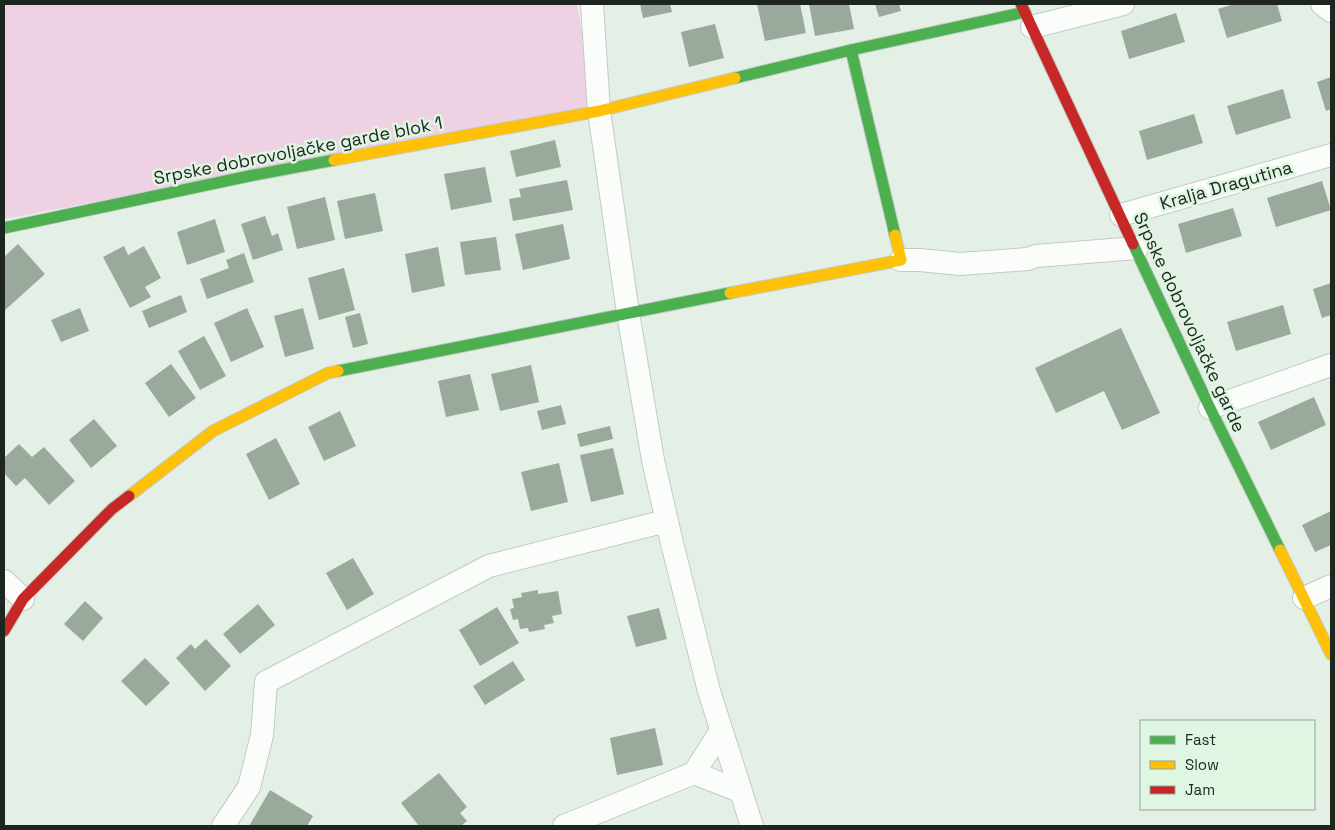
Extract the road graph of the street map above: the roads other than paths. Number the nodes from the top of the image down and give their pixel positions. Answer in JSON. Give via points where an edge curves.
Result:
{"nodes":[{"id":1,"x":592,"y":4,"type":"edge"},
{"id":2,"x":1123,"y":4,"type":"edge"},
{"id":3,"x":1322,"y":4,"type":"edge"},
{"id":4,"x":1331,"y":11,"type":"edge"},
{"id":5,"x":1026,"y":14,"type":"edge"},
{"id":6,"x":850,"y":50,"type":"junction"},
{"id":7,"x":599,"y":111,"type":"junction"},
{"id":8,"x":1331,"y":155,"type":"edge"},
{"id":9,"x":1121,"y":215,"type":"junction"},
{"id":10,"x":4,"y":228,"type":"edge"},
{"id":11,"x":1137,"y":248,"type":"junction"},
{"id":12,"x":901,"y":260,"type":"junction"},
{"id":13,"x":628,"y":312,"type":"junction"},
{"id":14,"x":1331,"y":365,"type":"edge"},
{"id":15,"x":1210,"y":408,"type":"junction"},
{"id":16,"x":666,"y":520,"type":"junction"},
{"id":17,"x":4,"y":581,"type":"edge"},
{"id":18,"x":1331,"y":586,"type":"edge"},
{"id":19,"x":1304,"y":598,"type":"junction"},
{"id":20,"x":22,"y":599,"type":"junction"},
{"id":21,"x":4,"y":631,"type":"edge"},
{"id":22,"x":1331,"y":654,"type":"edge"},
{"id":23,"x":721,"y":731,"type":"junction"},
{"id":24,"x":694,"y":773,"type":"junction"},
{"id":25,"x":740,"y":791,"type":"junction"},
{"id":26,"x":223,"y":826,"type":"edge"},
{"id":27,"x":564,"y":826,"type":"edge"},
{"id":28,"x":752,"y":826,"type":"edge"}],
"edges":[{"from":1,"to":7,"type":"street"},
{"from":2,"to":5,"type":"street"},
{"from":3,"to":4,"type":"street"},
{"from":5,"to":6,"type":"street","name":"Srpske dobrovoljačke garde blok 1"},
{"from":5,"to":9,"type":"street","name":"Srpske dobrovoljačke garde"},
{"from":6,"to":7,"type":"street","name":"Srpske dobrovoljačke garde blok 1"},
{"from":6,"to":12,"type":"street"},
{"from":7,"to":10,"type":"street","name":"Srpske dobrovoljačke garde blok 1","via":[[254,175]]},
{"from":7,"to":13,"type":"street"},
{"from":8,"to":9,"type":"street","name":"Kralja Dragutina"},
{"from":9,"to":11,"type":"street","name":"Srpske dobrovoljačke garde"},
{"from":11,"to":12,"type":"street","via":[[960,264]]},
{"from":11,"to":15,"type":"street","name":"Srpske dobrovoljačke garde"},
{"from":12,"to":13,"type":"street"},
{"from":13,"to":16,"type":"street"},
{"from":13,"to":20,"type":"street","via":[[328,373],[213,431],[112,509]]},
{"from":14,"to":15,"type":"street"},
{"from":15,"to":19,"type":"street","name":"Srpske dobrovoljačke garde"},
{"from":16,"to":23,"type":"street"},
{"from":16,"to":26,"type":"street","via":[[489,566],[266,682],[262,735],[249,787]]},
{"from":17,"to":20,"type":"street"},
{"from":18,"to":19,"type":"street"},
{"from":19,"to":22,"type":"street","name":"Srpske dobrovoljačke garde"},
{"from":20,"to":21,"type":"street"},
{"from":23,"to":24,"type":"street"},
{"from":23,"to":25,"type":"street"},
{"from":24,"to":25,"type":"street"},
{"from":24,"to":27,"type":"street"},
{"from":25,"to":28,"type":"street"}]}
